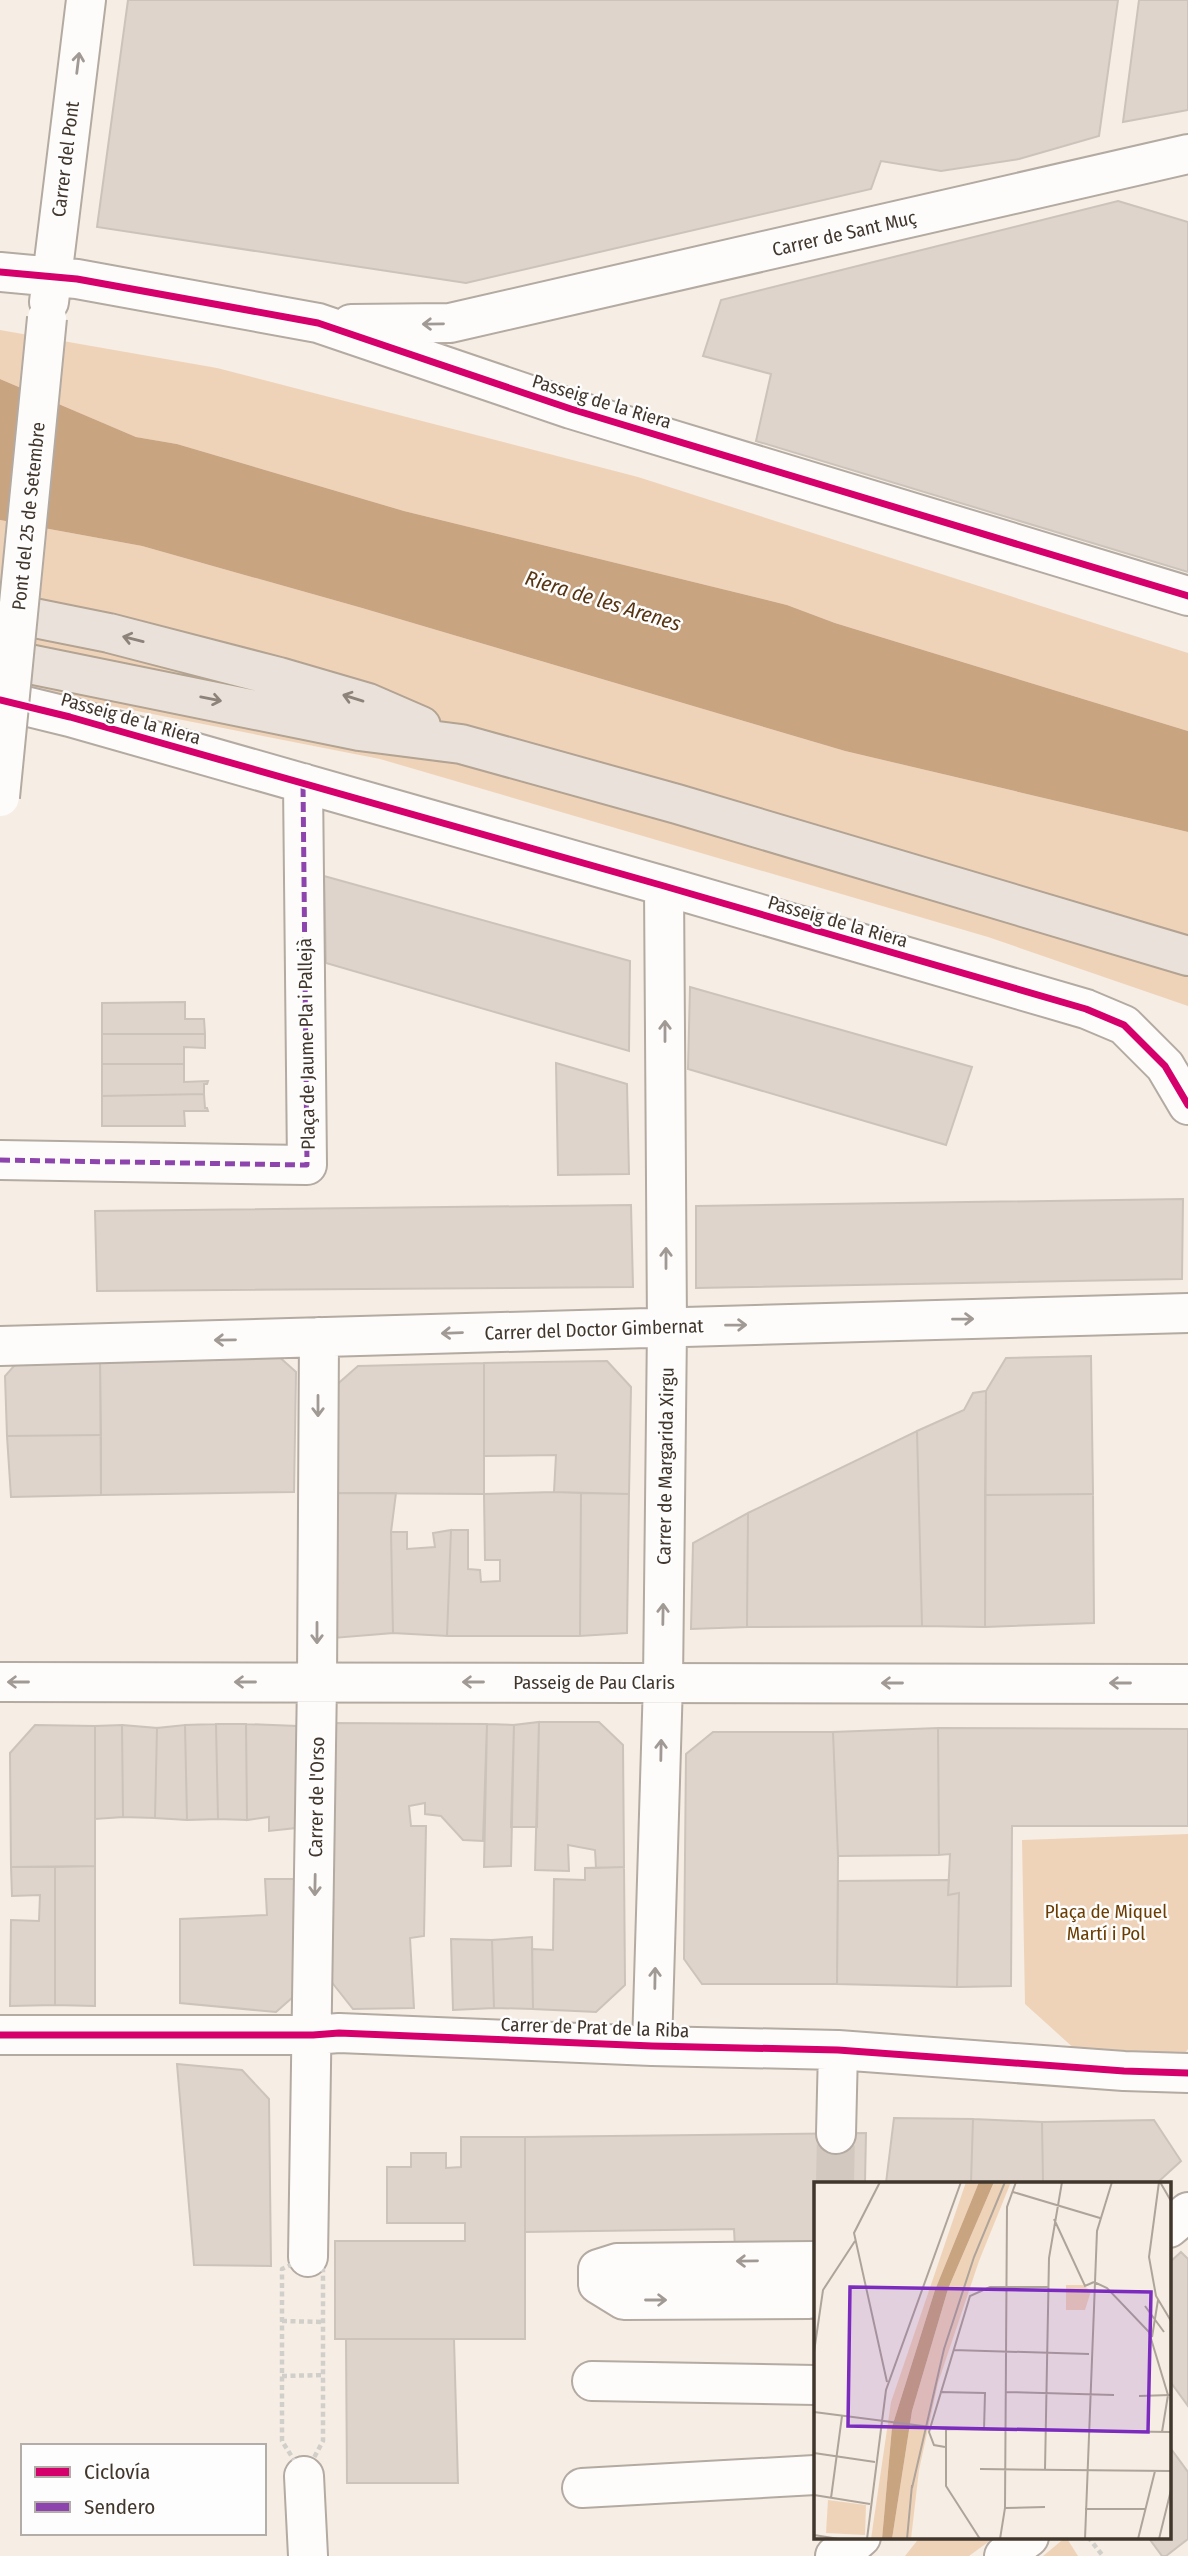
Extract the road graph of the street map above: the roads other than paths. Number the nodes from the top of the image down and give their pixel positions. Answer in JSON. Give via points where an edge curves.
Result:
{"nodes":[{"id":1,"x":86,"y":0,"type":"edge"},
{"id":2,"x":1188,"y":154,"type":"edge"},
{"id":3,"x":0,"y":272,"type":"edge"},
{"id":4,"x":52,"y":277,"type":"junction"},
{"id":5,"x":500,"y":312,"type":"junction"},
{"id":6,"x":47,"y":318,"type":"joint"},
{"id":7,"x":318,"y":323,"type":"junction"},
{"id":8,"x":523,"y":393,"type":"junction"},
{"id":9,"x":1188,"y":596,"type":"edge"},
{"id":10,"x":0,"y":611,"type":"edge"},
{"id":11,"x":0,"y":658,"type":"edge"},
{"id":12,"x":0,"y":699,"type":"edge"},
{"id":13,"x":461,"y":744,"type":"junction"},
{"id":14,"x":303,"y":783,"type":"junction"},
{"id":15,"x":0,"y":797,"type":"edge"},
{"id":16,"x":664,"y":886,"type":"junction"},
{"id":17,"x":1188,"y":956,"type":"edge"},
{"id":18,"x":1188,"y":1105,"type":"edge"},
{"id":19,"x":0,"y":1160,"type":"edge"},
{"id":20,"x":1188,"y":1313,"type":"edge"},
{"id":21,"x":667,"y":1327,"type":"junction"},
{"id":22,"x":319,"y":1337,"type":"junction"},
{"id":23,"x":0,"y":1346,"type":"edge"},
{"id":24,"x":0,"y":1682,"type":"edge"},
{"id":25,"x":317,"y":1682,"type":"junction"},
{"id":26,"x":663,"y":1682,"type":"junction"},
{"id":27,"x":1188,"y":1684,"type":"edge"},
{"id":28,"x":0,"y":2035,"type":"edge"},
{"id":29,"x":313,"y":2035,"type":"junction"},
{"id":30,"x":652,"y":2046,"type":"junction"},
{"id":31,"x":838,"y":2050,"type":"junction"},
{"id":32,"x":1188,"y":2073,"type":"edge"},
{"id":33,"x":836,"y":2134,"type":"tunnel mouth"},
{"id":34,"x":1188,"y":2211,"type":"edge"},
{"id":35,"x":1170,"y":2227,"type":"edge"},
{"id":36,"x":814,"y":2261,"type":"edge"},
{"id":37,"x":305,"y":2265,"type":"road end"},
{"id":38,"x":814,"y":2295,"type":"edge"},
{"id":39,"x":592,"y":2381,"type":"dead end"},
{"id":40,"x":814,"y":2385,"type":"edge"},
{"id":41,"x":814,"y":2475,"type":"edge"},
{"id":42,"x":304,"y":2476,"type":"dead end"},
{"id":43,"x":582,"y":2488,"type":"dead end"},
{"id":44,"x":860,"y":2538,"type":"edge"},
{"id":45,"x":1028,"y":2538,"type":"edge"},
{"id":46,"x":308,"y":2556,"type":"edge"},
{"id":47,"x":835,"y":2556,"type":"edge"},
{"id":48,"x":1004,"y":2556,"type":"edge"}],
"edges":[{"from":4,"to":1,"type":"street","name":"Carrer del Pont","one_way":true},
{"from":2,"to":5,"type":"street","name":"Carrer de Sant Muç"},
{"from":3,"to":4,"type":"street","name":"Passeig de la Riera"},
{"from":4,"to":6,"type":"street","name":"Carrer del Pont"},
{"from":4,"to":7,"type":"street","name":"Passeig de la Riera"},
{"from":5,"to":7,"type":"street","name":"Carrer de Sant Muç","one_way":true,"via":[[450,323]]},
{"from":5,"to":8,"type":"street","via":[[484,342],[490,369]]},
{"from":6,"to":15,"type":"street","name":"Pont del 25 de Setembre","bridge":true},
{"from":7,"to":8,"type":"street","name":"Passeig de la Riera"},
{"from":8,"to":9,"type":"street","name":"Passeig de la Riera"},
{"from":13,"to":10,"type":"main road","one_way":true,"via":[[368,703],[279,677],[109,633]]},
{"from":11,"to":13,"type":"main road","one_way":true,"via":[[359,731]]},
{"from":12,"to":14,"type":"street","name":"Passeig de la Riera"},
{"from":13,"to":17,"type":"main road","via":[[677,803]]},
{"from":14,"to":16,"type":"street","name":"Passeig de la Riera"},
{"from":14,"to":19,"type":"street","name":"Plaça de Jaume Pla i Pallejà","via":[[307,1165]]},
{"from":16,"to":18,"type":"street","name":"Passeig de la Riera","via":[[1086,1009],[1124,1025],[1166,1066]]},
{"from":21,"to":16,"type":"street","name":"Carrer de Margarida Xirgu","one_way":true},
{"from":21,"to":20,"type":"street","name":"Carrer del Doctor Gimbernat","one_way":true},
{"from":21,"to":22,"type":"street","name":"Carrer del Doctor Gimbernat","one_way":true},
{"from":26,"to":21,"type":"street","name":"Carrer de Margarida Xirgu","one_way":true},
{"from":22,"to":23,"type":"street","name":"Carrer del Doctor Gimbernat","one_way":true},
{"from":22,"to":25,"type":"street","name":"Carrer de l'Orso","one_way":true},
{"from":25,"to":24,"type":"street","name":"Passeig de Pau Claris","one_way":true},
{"from":26,"to":25,"type":"street","name":"Passeig de Pau Claris","one_way":true},
{"from":25,"to":29,"type":"street","name":"Carrer de l'Orso","one_way":true},
{"from":27,"to":26,"type":"street","name":"Passeig de Pau Claris","one_way":true},
{"from":30,"to":26,"type":"street","name":"Carrer de Margarida Xirgu","one_way":true},
{"from":28,"to":29,"type":"street","name":"Carrer de Prat de la Riba"},
{"from":29,"to":30,"type":"street","name":"Carrer de Prat de la Riba"},
{"from":29,"to":37,"type":"street","name":"Carrer de l'Orso"},
{"from":30,"to":31,"type":"street","name":"Carrer de Prat de la Riba"},
{"from":31,"to":32,"type":"street","name":"Carrer de Prat de la Riba"},
{"from":31,"to":33,"type":"street"},
{"from":34,"to":35,"type":"street"},
{"from":36,"to":38,"type":"street","one_way":true,"via":[[617,2263],[598,2269],[598,2284],[624,2300],[809,2299]]},
{"from":39,"to":40,"type":"street"},
{"from":41,"to":43,"type":"street"},
{"from":42,"to":46,"type":"street"},
{"from":44,"to":47,"type":"street"},
{"from":45,"to":48,"type":"street"}]}
